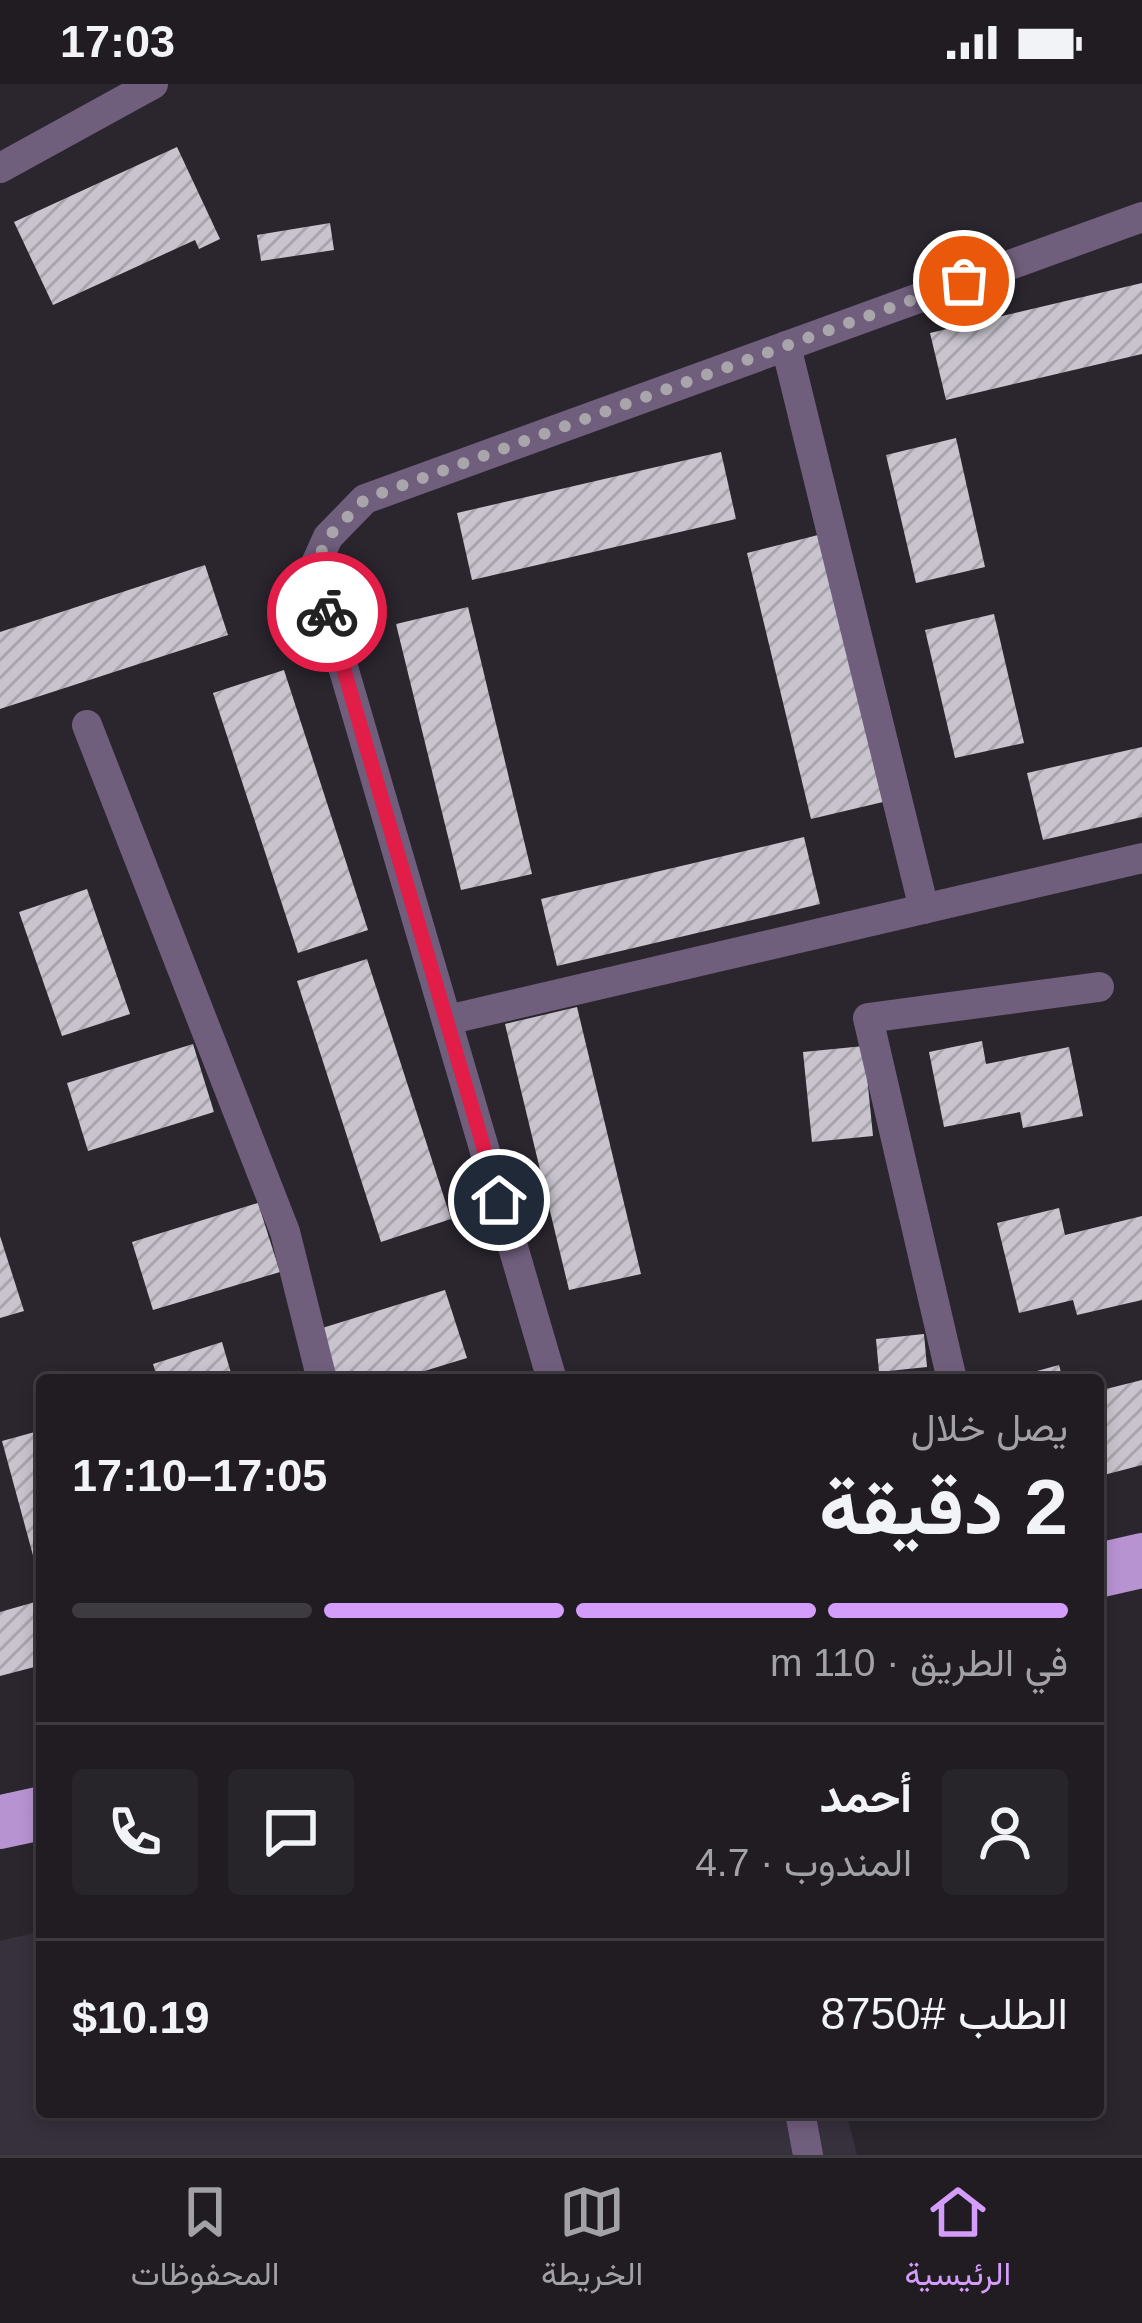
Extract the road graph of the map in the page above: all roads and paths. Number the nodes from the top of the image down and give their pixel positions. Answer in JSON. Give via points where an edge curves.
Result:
{"nodes":[{"id":1,"x":153,"y":84,"type":"edge"},
{"id":2,"x":0,"y":168,"type":"edge"},
{"id":3,"x":1142,"y":217,"type":"edge"},
{"id":4,"x":786,"y":346,"type":"junction"},
{"id":5,"x":87,"y":724,"type":"dead end"},
{"id":6,"x":1142,"y":858,"type":"edge"},
{"id":7,"x":924,"y":909,"type":"junction"},
{"id":8,"x":1099,"y":987,"type":"dead end"},
{"id":9,"x":446,"y":1020,"type":"junction"},
{"id":10,"x":320,"y":1374,"type":"edge"},
{"id":11,"x":550,"y":1374,"type":"edge"},
{"id":12,"x":951,"y":1374,"type":"edge"},
{"id":13,"x":1142,"y":1548,"type":"edge"},
{"id":14,"x":1104,"y":1557,"type":"edge"},
{"id":15,"x":1142,"y":1574,"type":"edge"},
{"id":16,"x":1104,"y":1582,"type":"edge"},
{"id":17,"x":36,"y":1802,"type":"edge"},
{"id":18,"x":0,"y":1810,"type":"edge"},
{"id":19,"x":36,"y":1826,"type":"edge"},
{"id":20,"x":0,"y":1834,"type":"edge"},
{"id":21,"x":801,"y":2118,"type":"edge"},
{"id":22,"x":808,"y":2155,"type":"edge"}],
"edges":[{"from":1,"to":2,"type":"lane"},
{"from":3,"to":4,"type":"lane"},
{"from":4,"to":7,"type":"lane"},
{"from":4,"to":9,"type":"lane","via":[[365,499],[328,537],[314,568]]},
{"from":5,"to":10,"type":"lane","via":[[285,1232]]},
{"from":6,"to":7,"type":"lane"},
{"from":7,"to":9,"type":"lane"},
{"from":8,"to":12,"type":"lane","via":[[868,1018]]},
{"from":9,"to":11,"type":"lane"},
{"from":13,"to":14,"type":"main road"},
{"from":15,"to":16,"type":"main road"},
{"from":17,"to":18,"type":"main road"},
{"from":19,"to":20,"type":"main road"},
{"from":21,"to":22,"type":"lane"}]}
